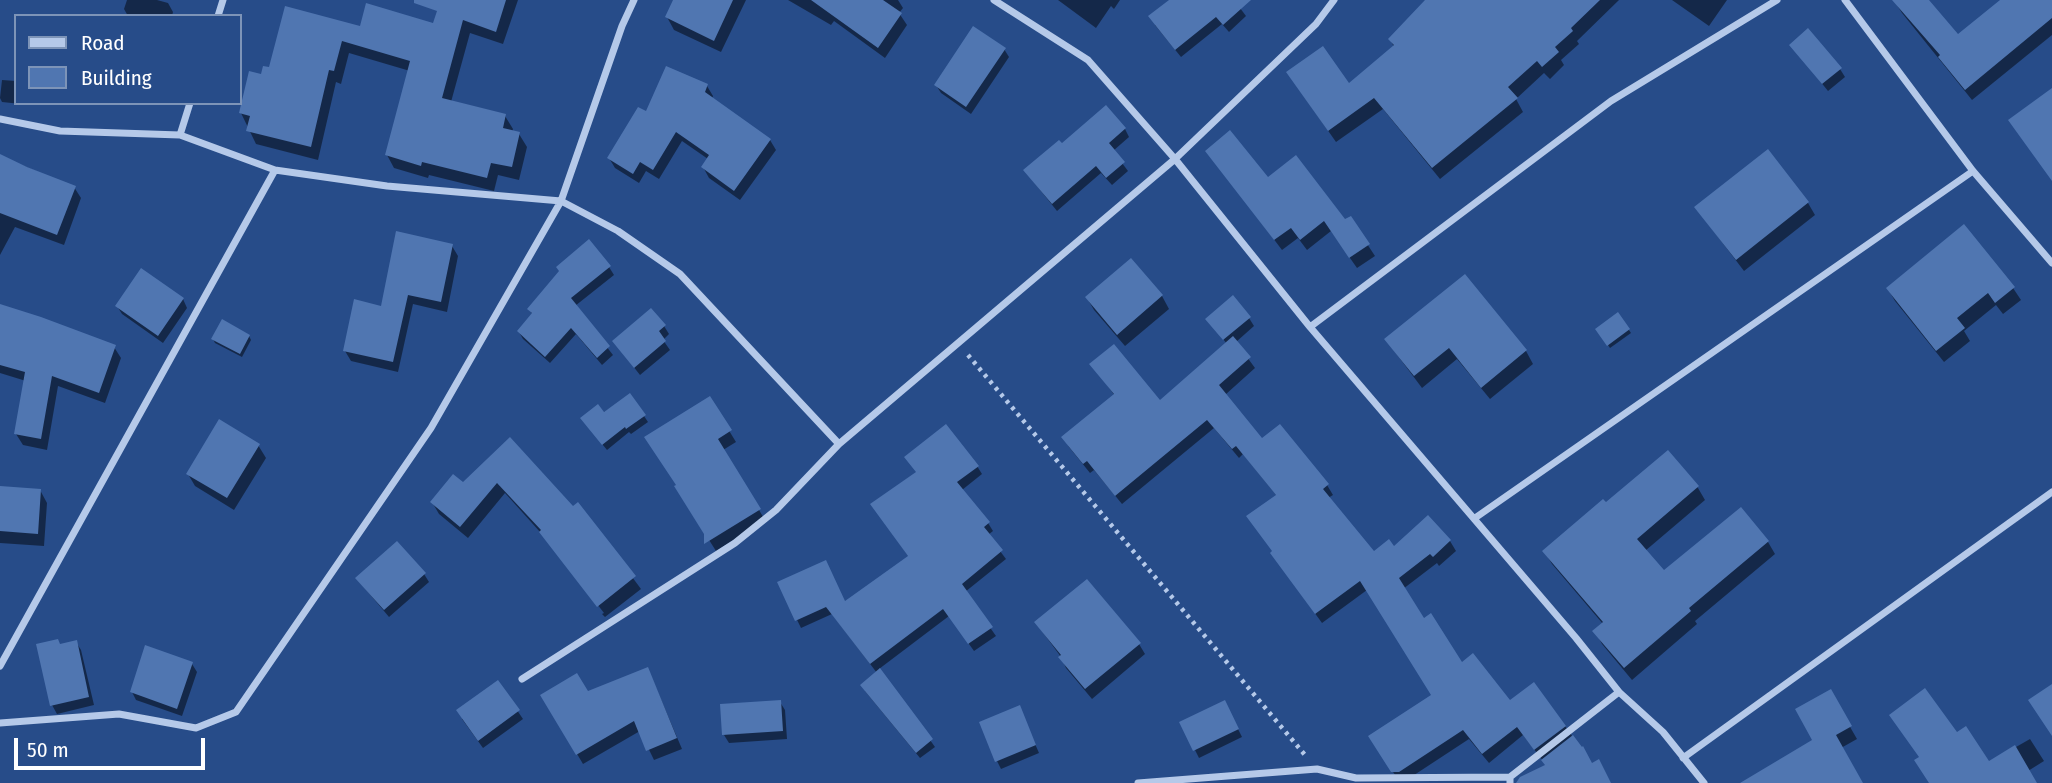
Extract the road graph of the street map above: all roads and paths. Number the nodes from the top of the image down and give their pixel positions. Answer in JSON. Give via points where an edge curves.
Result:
{"nodes":[{"id":1,"x":634,"y":0,"type":"edge"},
{"id":2,"x":994,"y":0,"type":"edge"},
{"id":3,"x":1334,"y":0,"type":"edge"},
{"id":4,"x":1777,"y":0,"type":"edge"},
{"id":5,"x":1845,"y":0,"type":"edge"},
{"id":6,"x":189,"y":105,"type":"edge"},
{"id":7,"x":0,"y":120,"type":"edge"},
{"id":8,"x":180,"y":135,"type":"junction"},
{"id":9,"x":1175,"y":159,"type":"junction"},
{"id":10,"x":275,"y":170,"type":"junction"},
{"id":11,"x":1973,"y":171,"type":"junction"},
{"id":12,"x":561,"y":201,"type":"junction"},
{"id":13,"x":2052,"y":263,"type":"edge"},
{"id":14,"x":1311,"y":327,"type":"junction"},
{"id":15,"x":959,"y":343,"type":"junction"},
{"id":16,"x":839,"y":444,"type":"junction"},
{"id":17,"x":2052,"y":492,"type":"edge"},
{"id":18,"x":1475,"y":518,"type":"junction"},
{"id":19,"x":0,"y":666,"type":"edge"},
{"id":20,"x":522,"y":679,"type":"dead end"},
{"id":21,"x":1619,"y":692,"type":"junction"},
{"id":22,"x":0,"y":723,"type":"edge"},
{"id":23,"x":1684,"y":758,"type":"junction"},
{"id":24,"x":1317,"y":769,"type":"junction"},
{"id":25,"x":1510,"y":780,"type":"edge"},
{"id":26,"x":1138,"y":783,"type":"edge"},
{"id":27,"x":1704,"y":783,"type":"edge"}],
"edges":[{"from":1,"to":12,"type":"street"},
{"from":2,"to":9,"type":"street","via":[[1088,60]]},
{"from":3,"to":9,"type":"street","via":[[1317,24]]},
{"from":4,"to":14,"type":"street","via":[[1611,101]]},
{"from":5,"to":11,"type":"street"},
{"from":6,"to":8,"type":"street"},
{"from":7,"to":8,"type":"street","via":[[60,131]]},
{"from":8,"to":10,"type":"street"},
{"from":9,"to":14,"type":"street"},
{"from":9,"to":15,"type":"street"},
{"from":10,"to":12,"type":"street","via":[[387,186]]},
{"from":10,"to":19,"type":"street"},
{"from":11,"to":13,"type":"street"},
{"from":11,"to":18,"type":"street"},
{"from":12,"to":16,"type":"street","via":[[618,231],[680,274]]},
{"from":12,"to":22,"type":"street","via":[[431,428],[236,712],[196,727],[119,714]]},
{"from":14,"to":18,"type":"street"},
{"from":15,"to":16,"type":"street"},
{"from":15,"to":24,"type":"path"},
{"from":16,"to":20,"type":"street","via":[[776,510],[735,543]]},
{"from":17,"to":23,"type":"street"},
{"from":18,"to":21,"type":"street"},
{"from":21,"to":23,"type":"street"},
{"from":21,"to":25,"type":"street"},
{"from":23,"to":27,"type":"street"},
{"from":24,"to":25,"type":"street","via":[[1356,778]]},
{"from":24,"to":26,"type":"street"}]}
